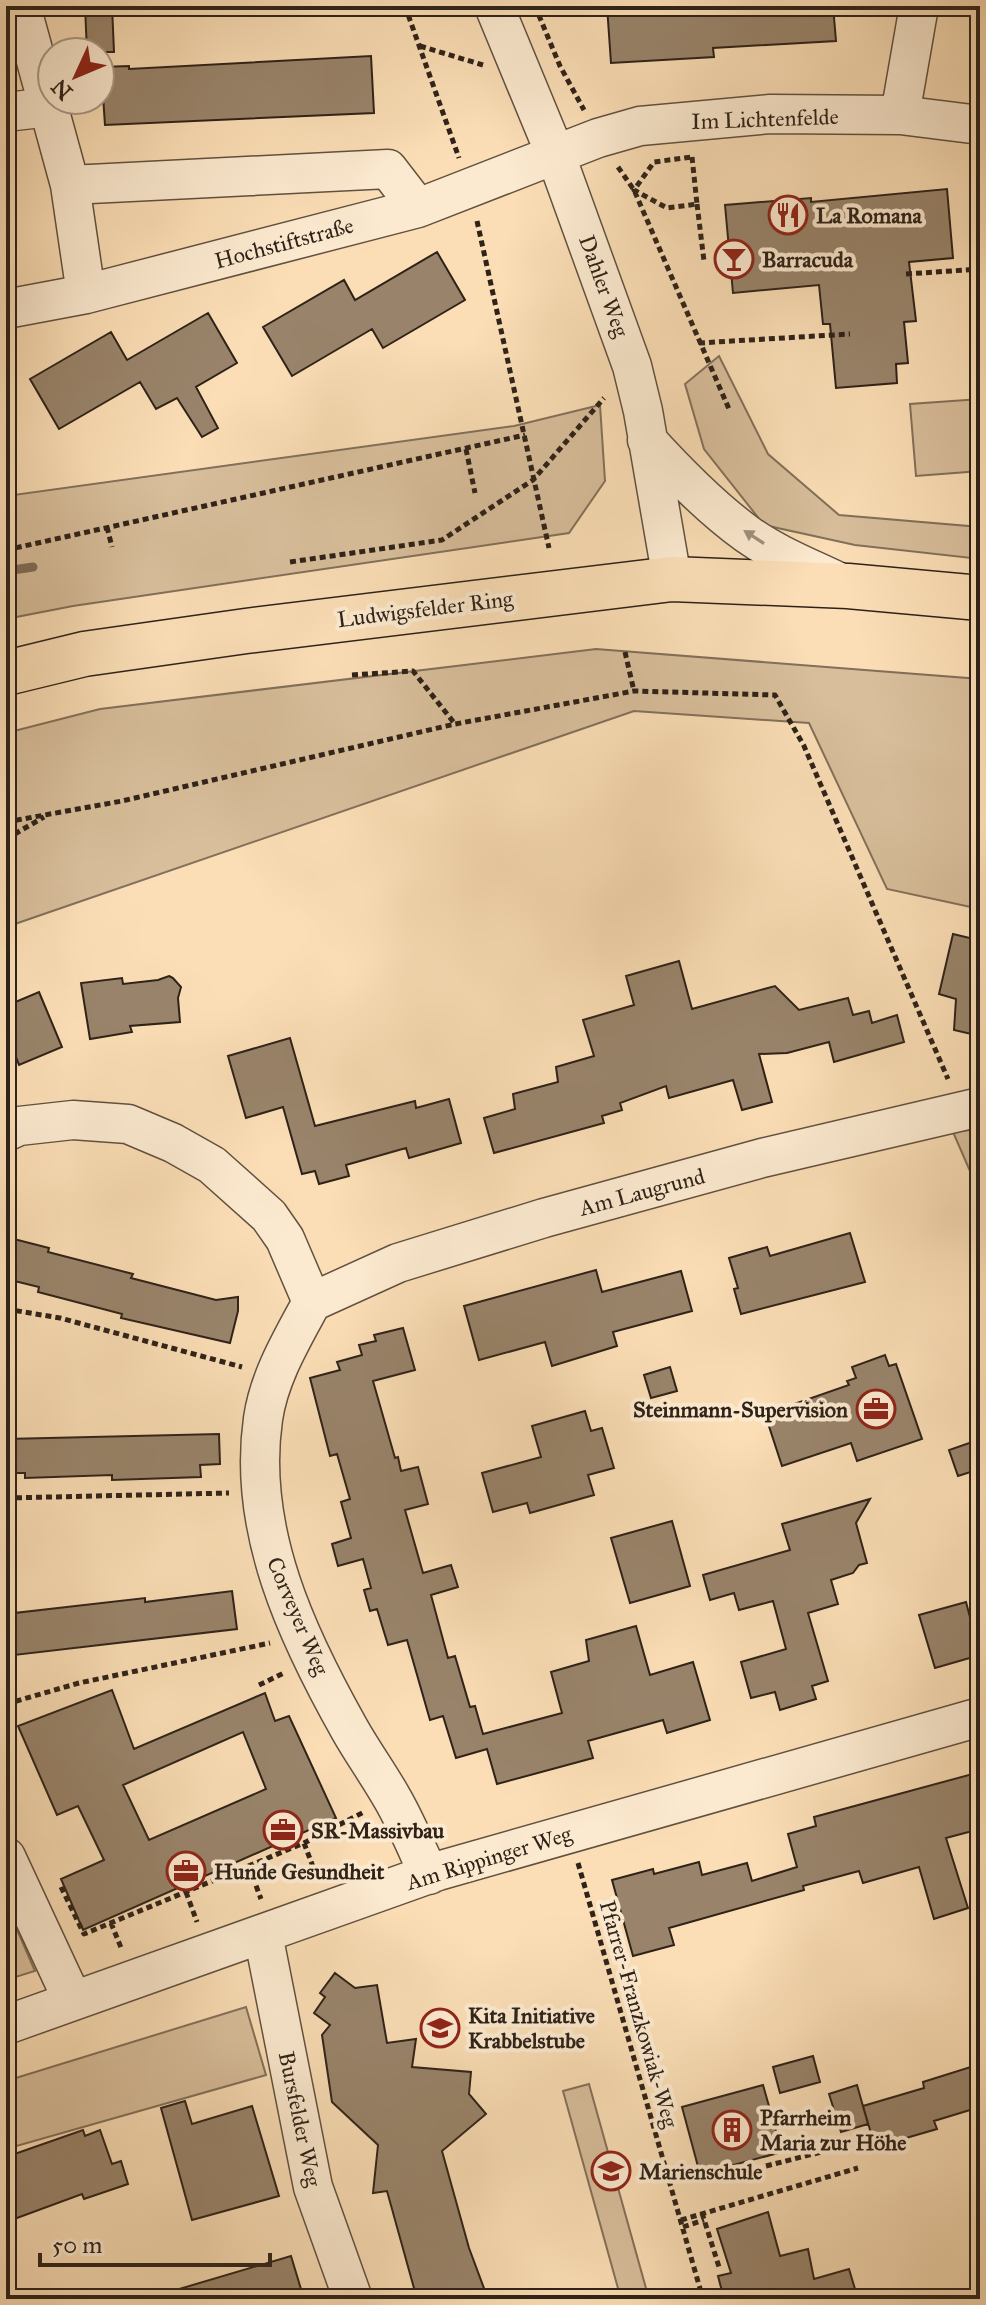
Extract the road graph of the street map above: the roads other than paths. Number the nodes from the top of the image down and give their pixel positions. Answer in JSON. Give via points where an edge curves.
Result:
{"nodes":[{"id":1,"x":21,"y":6,"type":"edge"},
{"id":2,"x":494,"y":6,"type":"edge"},
{"id":3,"x":919,"y":6,"type":"edge"},
{"id":4,"x":36,"y":58,"type":"edge"},
{"id":5,"x":36,"y":109,"type":"edge"},
{"id":6,"x":6,"y":112,"type":"edge"},
{"id":7,"x":900,"y":115,"type":"junction"},
{"id":8,"x":52,"y":116,"type":"edge"},
{"id":9,"x":980,"y":125,"type":"edge"},
{"id":10,"x":556,"y":156,"type":"junction"},
{"id":11,"x":70,"y":185,"type":"junction"},
{"id":12,"x":418,"y":208,"type":"junction"},
{"id":13,"x":86,"y":294,"type":"junction"},
{"id":14,"x":6,"y":309,"type":"edge"},
{"id":15,"x":647,"y":440,"type":"junction"},
{"id":16,"x":672,"y":579,"type":"junction"},
{"id":17,"x":848,"y":586,"type":"junction"},
{"id":18,"x":980,"y":598,"type":"edge"},
{"id":19,"x":6,"y":673,"type":"edge"},
{"id":20,"x":971,"y":1108,"type":"edge"},
{"id":21,"x":6,"y":1132,"type":"edge"},
{"id":22,"x":312,"y":1302,"type":"junction"},
{"id":23,"x":980,"y":1717,"type":"edge"},
{"id":24,"x":6,"y":1857,"type":"edge"},
{"id":25,"x":429,"y":1875,"type":"junction"},
{"id":26,"x":263,"y":1934,"type":"junction"},
{"id":27,"x":73,"y":2001,"type":"junction"},
{"id":28,"x":6,"y":2025,"type":"edge"},
{"id":29,"x":353,"y":2299,"type":"edge"}],
"edges":[{"from":1,"to":4,"type":"street"},
{"from":2,"to":10,"type":"street","name":"Dahler Weg"},
{"from":3,"to":7,"type":"street"},
{"from":5,"to":6,"type":"street"},
{"from":7,"to":9,"type":"street","name":"Im Lichtenfelde"},
{"from":7,"to":10,"type":"street","name":"Im Lichtenfelde","via":[[770,114],[640,126]]},
{"from":8,"to":11,"type":"street"},
{"from":10,"to":12,"type":"street","name":"Hochstiftstraße"},
{"from":10,"to":15,"type":"street","name":"Dahler Weg","via":[[632,366]]},
{"from":11,"to":12,"type":"street","via":[[388,169]]},
{"from":11,"to":13,"type":"street"},
{"from":12,"to":13,"type":"street","name":"Hochstiftstraße"},
{"from":13,"to":14,"type":"street","name":"Hochstiftstraße"},
{"from":15,"to":16,"type":"street","name":"Dahler Weg"},
{"from":17,"to":15,"type":"street","name":"Ludwigsfelder Ring","one_way":true,"via":[[749,535]]},
{"from":16,"to":17,"type":"main road","name":"Ludwigsfelder Ring"},
{"from":16,"to":19,"type":"main road","name":"Ludwigsfelder Ring","via":[[231,633],[84,654]]},
{"from":17,"to":18,"type":"main road","name":"Ludwigsfelder Ring"},
{"from":20,"to":22,"type":"street","name":"Am Laugrund","via":[[544,1218],[398,1263]]},
{"from":21,"to":22,"type":"street","via":[[73,1120],[128,1124],[186,1150],[212,1165],[269,1216],[285,1239]]},
{"from":22,"to":25,"type":"street","name":"Corveyer Weg","via":[[274,1376],[263,1419],[260,1491],[271,1556],[302,1636]]},
{"from":23,"to":25,"type":"street","name":"Am Rippinger Weg"},
{"from":24,"to":27,"type":"street"},
{"from":25,"to":26,"type":"street","name":"Am Rippinger Weg"},
{"from":26,"to":27,"type":"street","name":"Am Rippinger Weg"},
{"from":26,"to":29,"type":"street","name":"Bursfelder Weg","via":[[313,2187]]},
{"from":27,"to":28,"type":"street","name":"Am Rippinger Weg"}]}
